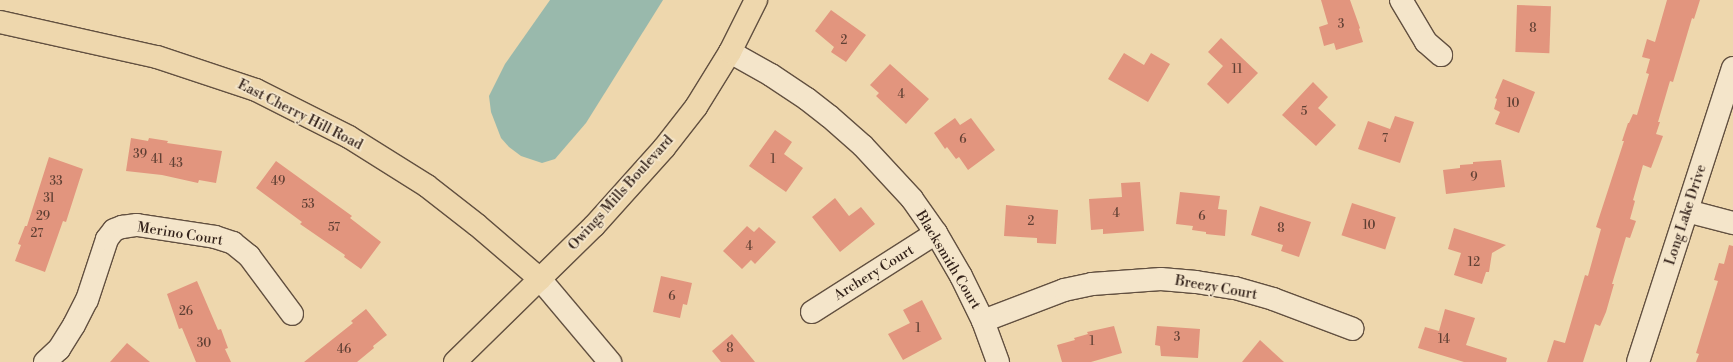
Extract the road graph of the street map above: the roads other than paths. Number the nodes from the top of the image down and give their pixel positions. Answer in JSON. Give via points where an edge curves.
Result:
{"nodes":[{"id":1,"x":756,"y":0,"type":"edge"},
{"id":2,"x":1401,"y":0,"type":"edge"},
{"id":3,"x":0,"y":22,"type":"edge"},
{"id":4,"x":730,"y":52,"type":"junction"},
{"id":5,"x":1440,"y":55,"type":"dead end"},
{"id":6,"x":1733,"y":68,"type":"edge"},
{"id":7,"x":1687,"y":210,"type":"junction"},
{"id":8,"x":1733,"y":223,"type":"edge"},
{"id":9,"x":936,"y":234,"type":"junction"},
{"id":10,"x":540,"y":279,"type":"junction"},
{"id":11,"x":812,"y":312,"type":"dead end"},
{"id":12,"x":292,"y":314,"type":"dead end"},
{"id":13,"x":983,"y":320,"type":"junction"},
{"id":14,"x":1353,"y":329,"type":"dead end"},
{"id":15,"x":45,"y":362,"type":"edge"},
{"id":16,"x":455,"y":362,"type":"edge"},
{"id":17,"x":610,"y":362,"type":"edge"},
{"id":18,"x":998,"y":362,"type":"edge"},
{"id":19,"x":1638,"y":362,"type":"edge"}],
"edges":[{"from":1,"to":4,"type":"main road","name":"Owings Mills Boulevard"},
{"from":2,"to":5,"type":"street","via":[[1426,42]]},
{"from":3,"to":10,"type":"main road","name":"East Cherry Hill Road","via":[[157,57],[256,90],[349,137],[427,186]]},
{"from":4,"to":9,"type":"street","name":"Blacksmith Court","via":[[807,99],[863,146],[912,199]]},
{"from":4,"to":10,"type":"main road","name":"Owings Mills Boulevard","via":[[696,107],[664,148],[594,226]]},
{"from":6,"to":7,"type":"street","name":"Long Lake Drive"},
{"from":7,"to":8,"type":"street"},
{"from":7,"to":19,"type":"street","name":"Long Lake Drive"},
{"from":9,"to":11,"type":"street","name":"Archery Court"},
{"from":9,"to":13,"type":"street","name":"Blacksmith Court"},
{"from":10,"to":16,"type":"main road","name":"Owings Mills Boulevard"},
{"from":10,"to":17,"type":"street"},
{"from":12,"to":15,"type":"street","name":"Merino Court","via":[[249,256],[233,243],[214,237],[137,225],[122,227],[114,230],[107,239],[87,300],[59,349]]},
{"from":13,"to":14,"type":"street","name":"Breezy Court","via":[[1064,290],[1125,280],[1161,279],[1235,288],[1273,299]]},
{"from":13,"to":18,"type":"street","name":"Blacksmith Court"}]}
